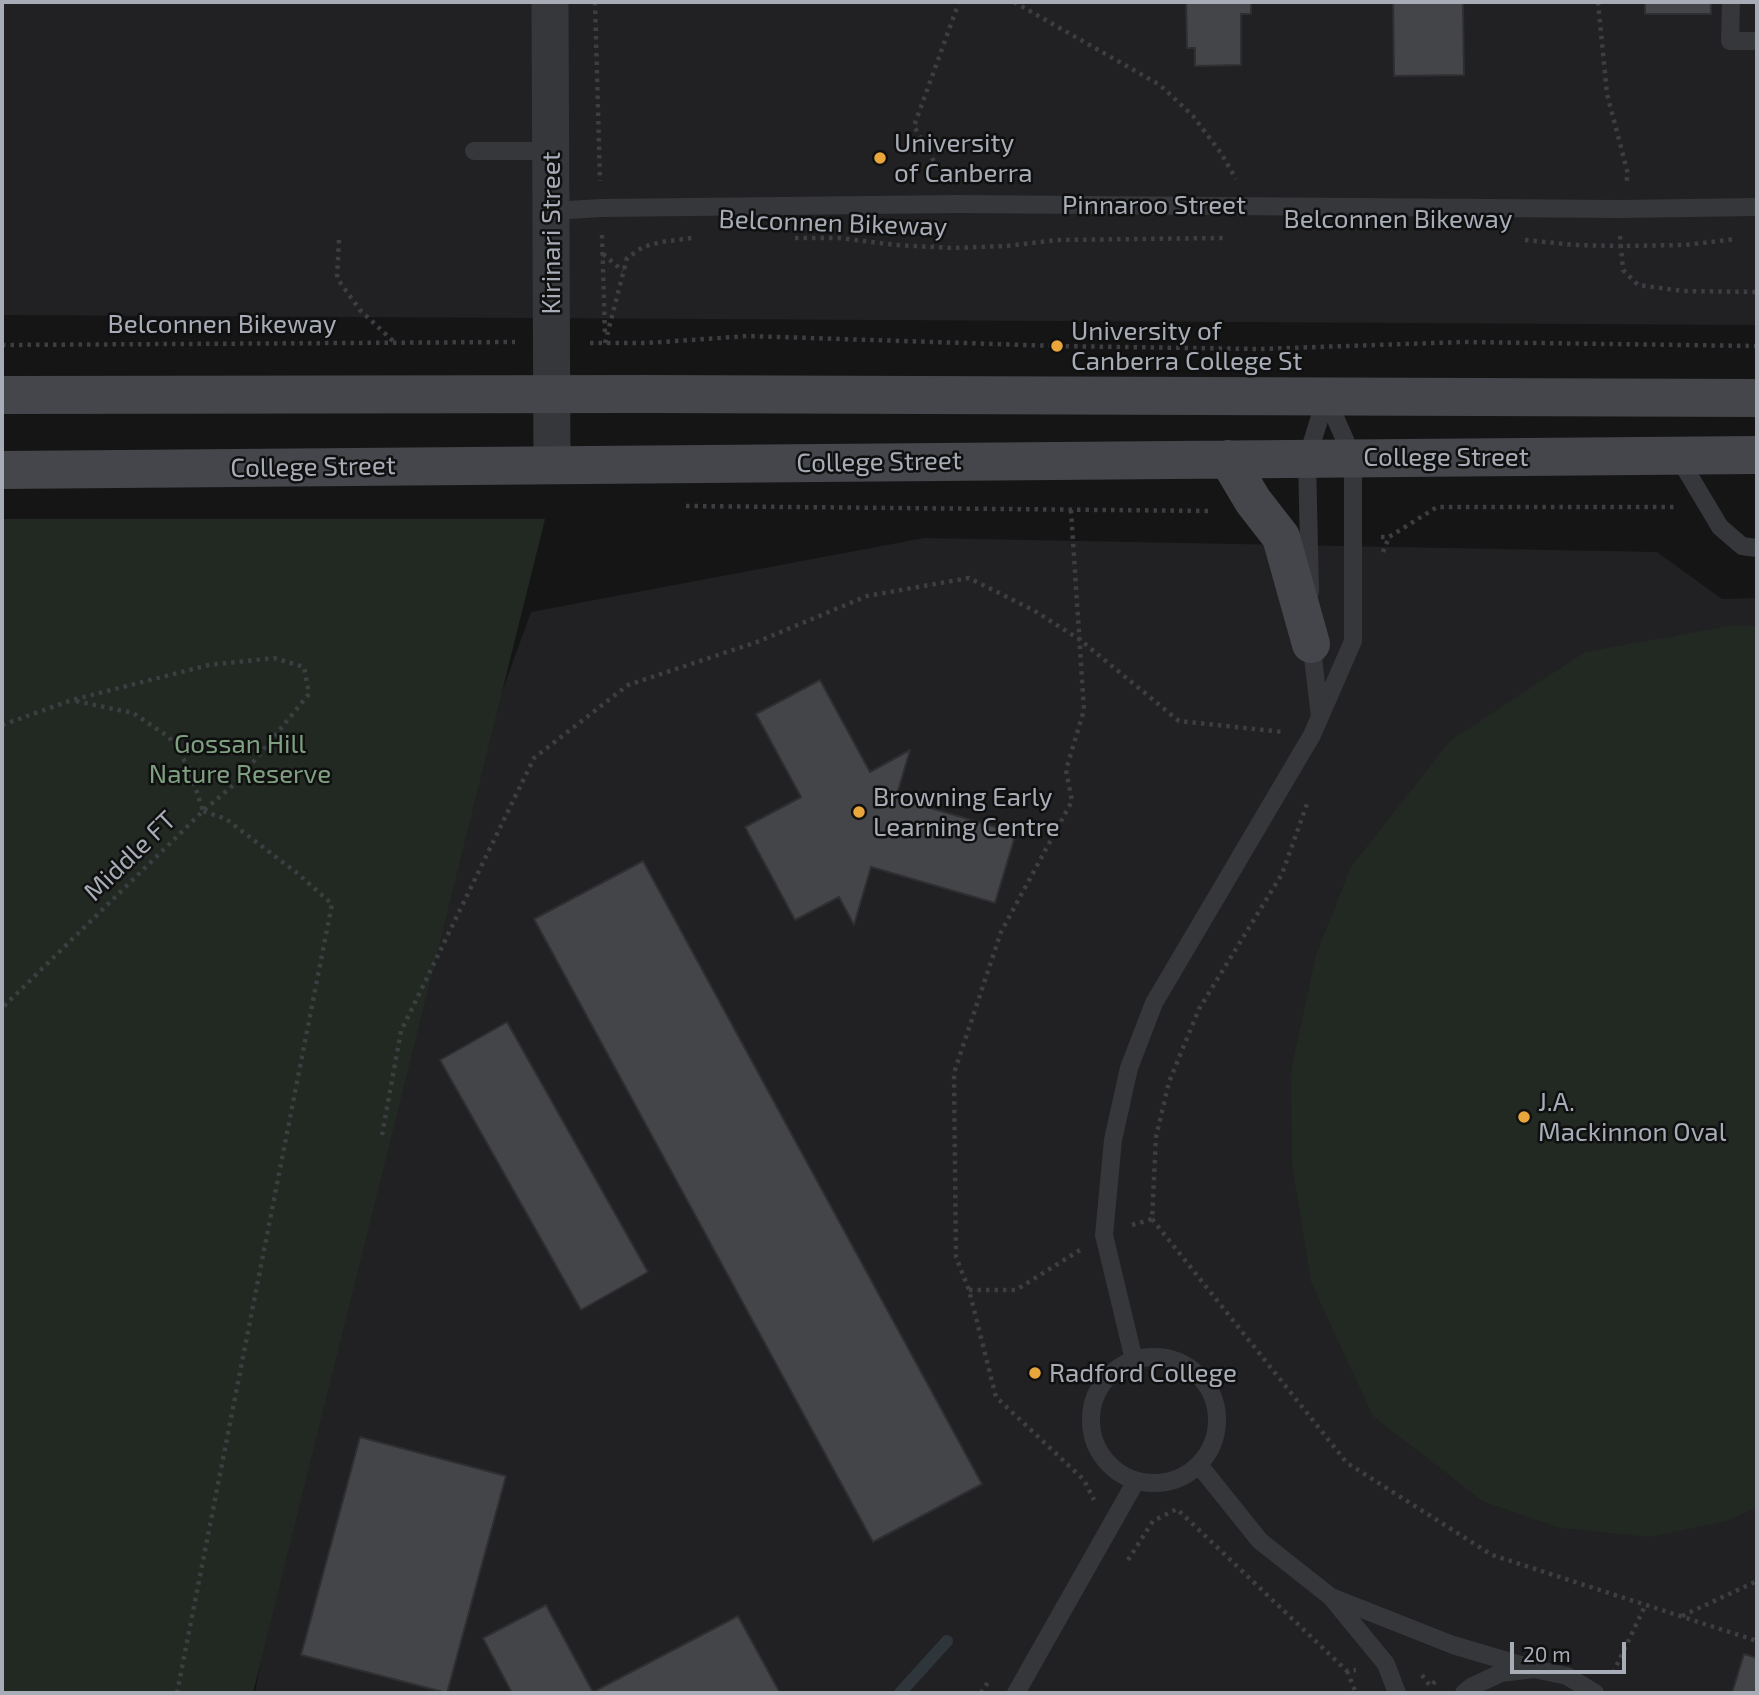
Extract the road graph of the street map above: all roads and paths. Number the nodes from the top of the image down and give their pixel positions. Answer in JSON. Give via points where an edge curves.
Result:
{"nodes":[{"id":1,"x":550,"y":2,"type":"edge"},
{"id":2,"x":595,"y":2,"type":"edge"},
{"id":3,"x":959,"y":2,"type":"edge"},
{"id":4,"x":1014,"y":2,"type":"edge"},
{"id":5,"x":1598,"y":2,"type":"edge"},
{"id":6,"x":1731,"y":2,"type":"edge"},
{"id":7,"x":1757,"y":41,"type":"edge"},
{"id":8,"x":474,"y":151,"type":"dead end"},
{"id":9,"x":551,"y":151,"type":"junction"},
{"id":10,"x":958,"y":204,"type":"junction"},
{"id":11,"x":1251,"y":206,"type":"junction"},
{"id":12,"x":1757,"y":206,"type":"edge"},
{"id":13,"x":601,"y":208,"type":"junction"},
{"id":14,"x":1620,"y":209,"type":"junction"},
{"id":15,"x":551,"y":211,"type":"junction"},
{"id":16,"x":704,"y":237,"type":"dead end"},
{"id":17,"x":785,"y":237,"type":"dead end"},
{"id":18,"x":1749,"y":237,"type":"dead end"},
{"id":19,"x":1232,"y":238,"type":"dead end"},
{"id":20,"x":1523,"y":239,"type":"dead end"},
{"id":21,"x":338,"y":240,"type":"dead end"},
{"id":22,"x":1620,"y":246,"type":"junction"},
{"id":23,"x":603,"y":254,"type":"junction"},
{"id":24,"x":624,"y":272,"type":"junction"},
{"id":25,"x":1757,"y":292,"type":"edge"},
{"id":26,"x":394,"y":342,"type":"junction"},
{"id":27,"x":443,"y":342,"type":"dead end"},
{"id":28,"x":605,"y":343,"type":"junction"},
{"id":29,"x":2,"y":345,"type":"edge"},
{"id":30,"x":1757,"y":346,"type":"edge"},
{"id":31,"x":553,"y":394,"type":"junction"},
{"id":32,"x":2,"y":395,"type":"edge"},
{"id":33,"x":1326,"y":397,"type":"junction"},
{"id":34,"x":1757,"y":398,"type":"edge"},
{"id":35,"x":1757,"y":455,"type":"edge"},
{"id":36,"x":1677,"y":456,"type":"junction"},
{"id":37,"x":1353,"y":458,"type":"junction"},
{"id":38,"x":1228,"y":459,"type":"junction"},
{"id":39,"x":1307,"y":459,"type":"junction"},
{"id":40,"x":552,"y":465,"type":"junction"},
{"id":41,"x":2,"y":470,"type":"edge"},
{"id":42,"x":1679,"y":507,"type":"dead end"},
{"id":43,"x":1071,"y":510,"type":"dead end"},
{"id":44,"x":1757,"y":548,"type":"edge"},
{"id":45,"x":1381,"y":557,"type":"dead end"},
{"id":46,"x":1079,"y":639,"type":"junction"},
{"id":47,"x":1311,"y":644,"type":"junction"},
{"id":48,"x":72,"y":700,"type":"junction"},
{"id":49,"x":1320,"y":717,"type":"junction"},
{"id":50,"x":2,"y":725,"type":"edge"},
{"id":51,"x":1312,"y":735,"type":"junction"},
{"id":52,"x":1311,"y":795,"type":"dead end"},
{"id":53,"x":203,"y":811,"type":"junction"},
{"id":54,"x":2,"y":1008,"type":"edge"},
{"id":55,"x":382,"y":1135,"type":"dead end"},
{"id":56,"x":1152,"y":1219,"type":"junction"},
{"id":57,"x":1104,"y":1235,"type":"junction"},
{"id":58,"x":969,"y":1290,"type":"junction"},
{"id":59,"x":1134,"y":1360,"type":"junction"},
{"id":60,"x":1199,"y":1465,"type":"junction"},
{"id":61,"x":1136,"y":1481,"type":"junction"},
{"id":62,"x":1090,"y":1510,"type":"dead end"},
{"id":63,"x":1123,"y":1567,"type":"dead end"},
{"id":64,"x":1757,"y":1581,"type":"edge"},
{"id":65,"x":1331,"y":1597,"type":"junction"},
{"id":66,"x":1646,"y":1604,"type":"junction"},
{"id":67,"x":1682,"y":1616,"type":"junction"},
{"id":68,"x":1757,"y":1641,"type":"edge"},
{"id":69,"x":1386,"y":1664,"type":"junction"},
{"id":70,"x":1534,"y":1669,"type":"junction"},
{"id":71,"x":1348,"y":1671,"type":"junction"},
{"id":72,"x":1611,"y":1676,"type":"dead end"},
{"id":73,"x":988,"y":1681,"type":"dead end"},
{"id":74,"x":1430,"y":1686,"type":"dead end"},
{"id":75,"x":177,"y":1693,"type":"edge"},
{"id":76,"x":981,"y":1693,"type":"edge"},
{"id":77,"x":1016,"y":1693,"type":"edge"},
{"id":78,"x":1356,"y":1693,"type":"edge"},
{"id":79,"x":1397,"y":1693,"type":"edge"},
{"id":80,"x":1464,"y":1693,"type":"edge"},
{"id":81,"x":1595,"y":1693,"type":"edge"}],
"edges":[{"from":1,"to":9,"type":"street","name":"Kirinari Street"},
{"from":2,"to":13,"type":"path"},
{"from":3,"to":10,"type":"path","via":[[914,126]]},
{"from":4,"to":11,"type":"path","via":[[1160,85],[1222,153]]},
{"from":5,"to":14,"type":"path","via":[[1608,94],[1629,174]]},
{"from":6,"to":7,"type":"lane","via":[[1730,41]]},
{"from":8,"to":9,"type":"lane"},
{"from":9,"to":15,"type":"street","name":"Kirinari Street"},
{"from":10,"to":11,"type":"lane","name":"Pinnaroo Street"},
{"from":10,"to":13,"type":"lane","name":"Pinnaroo Street"},
{"from":11,"to":14,"type":"lane","name":"Pinnaroo Street"},
{"from":12,"to":14,"type":"lane","name":"Pinnaroo Street"},
{"from":13,"to":15,"type":"lane","name":"Pinnaroo Street"},
{"from":13,"to":23,"type":"path"},
{"from":15,"to":31,"type":"street","name":"Kirinari Street"},
{"from":16,"to":24,"type":"path","name":"Belconnen Bikeway","via":[[643,247],[627,258]]},
{"from":17,"to":19,"type":"path","name":"Belconnen Bikeway","via":[[952,248],[1057,240]]},
{"from":18,"to":22,"type":"path","name":"Belconnen Bikeway","via":[[1685,245]]},
{"from":20,"to":22,"type":"path","name":"Belconnen Bikeway"},
{"from":21,"to":26,"type":"path","via":[[337,278],[360,310]]},
{"from":22,"to":25,"type":"path","via":[[1623,270],[1639,285]]},
{"from":23,"to":24,"type":"path"},
{"from":23,"to":28,"type":"path"},
{"from":24,"to":28,"type":"path","name":"Belconnen Bikeway"},
{"from":26,"to":27,"type":"path","name":"Belconnen Bikeway"},
{"from":26,"to":29,"type":"path","name":"Belconnen Bikeway"},
{"from":28,"to":30,"type":"path","via":[[748,336],[1259,349],[1463,342]]},
{"from":31,"to":32,"type":"street"},
{"from":31,"to":33,"type":"street"},
{"from":31,"to":40,"type":"street","name":"Kirinari Street"},
{"from":33,"to":34,"type":"street"},
{"from":33,"to":37,"type":"lane"},
{"from":33,"to":39,"type":"lane"},
{"from":35,"to":36,"type":"street","name":"College Street"},
{"from":36,"to":37,"type":"street","name":"College Street"},
{"from":36,"to":44,"type":"lane","via":[[1720,527],[1742,546]]},
{"from":37,"to":39,"type":"street","name":"College Street"},
{"from":37,"to":49,"type":"lane","via":[[1353,641]]},
{"from":38,"to":39,"type":"street","name":"College Street"},
{"from":38,"to":40,"type":"street","name":"College Street"},
{"from":38,"to":47,"type":"street","via":[[1281,537]]},
{"from":39,"to":47,"type":"lane"},
{"from":40,"to":41,"type":"street","name":"College Street"},
{"from":42,"to":45,"type":"path","via":[[1437,507],[1389,537]]},
{"from":43,"to":46,"type":"path"},
{"from":46,"to":51,"type":"path","via":[[1180,720]]},
{"from":46,"to":55,"type":"path","via":[[969,578],[867,596],[757,642],[628,685],[534,758],[401,1031]]},
{"from":46,"to":58,"type":"path","via":[[1084,710],[1066,770],[1072,801],[1001,932],[954,1073],[956,1257]]},
{"from":47,"to":49,"type":"lane"},
{"from":48,"to":50,"type":"path"},
{"from":48,"to":53,"type":"path","via":[[133,713],[169,737],[189,768]]},
{"from":48,"to":53,"type":"path","name":"Middle FT","via":[[209,666],[274,658],[304,667],[309,694],[236,783]]},
{"from":49,"to":51,"type":"lane"},
{"from":51,"to":57,"type":"lane","via":[[1154,1003],[1129,1068],[1113,1140]]},
{"from":52,"to":56,"type":"path","via":[[1282,874],[1199,1009],[1169,1082],[1156,1137]]},
{"from":53,"to":54,"type":"path","name":"Middle FT"},
{"from":53,"to":75,"type":"path","via":[[226,819],[332,904]]},
{"from":56,"to":57,"type":"path"},
{"from":56,"to":66,"type":"path","via":[[1348,1463],[1492,1555]]},
{"from":57,"to":58,"type":"path","via":[[1016,1290]]},
{"from":57,"to":59,"type":"lane"},
{"from":58,"to":62,"type":"path","via":[[996,1397],[1084,1480],[1095,1502]]},
{"from":59,"to":60,"type":"lane","via":[[1176,1361],[1195,1371],[1208,1387],[1217,1407],[1218,1428],[1212,1448]]},
{"from":59,"to":61,"type":"lane","via":[[1115,1370],[1101,1386],[1092,1406],[1091,1428],[1106,1461],[1119,1474]]},
{"from":60,"to":61,"type":"lane","via":[[1170,1482]]},
{"from":60,"to":65,"type":"lane","via":[[1260,1541]]},
{"from":61,"to":77,"type":"lane"},
{"from":63,"to":71,"type":"path","via":[[1153,1521],[1177,1509]]},
{"from":64,"to":67,"type":"path"},
{"from":65,"to":69,"type":"lane"},
{"from":65,"to":70,"type":"lane","via":[[1452,1645]]},
{"from":66,"to":67,"type":"path"},
{"from":66,"to":72,"type":"path"},
{"from":67,"to":68,"type":"path"},
{"from":69,"to":71,"type":"path"},
{"from":69,"to":74,"type":"path","via":[[1412,1660]]},
{"from":69,"to":79,"type":"lane"},
{"from":70,"to":80,"type":"lane","via":[[1501,1673]]},
{"from":70,"to":81,"type":"lane","via":[[1566,1676]]},
{"from":71,"to":78,"type":"path"},
{"from":73,"to":76,"type":"path"}]}
